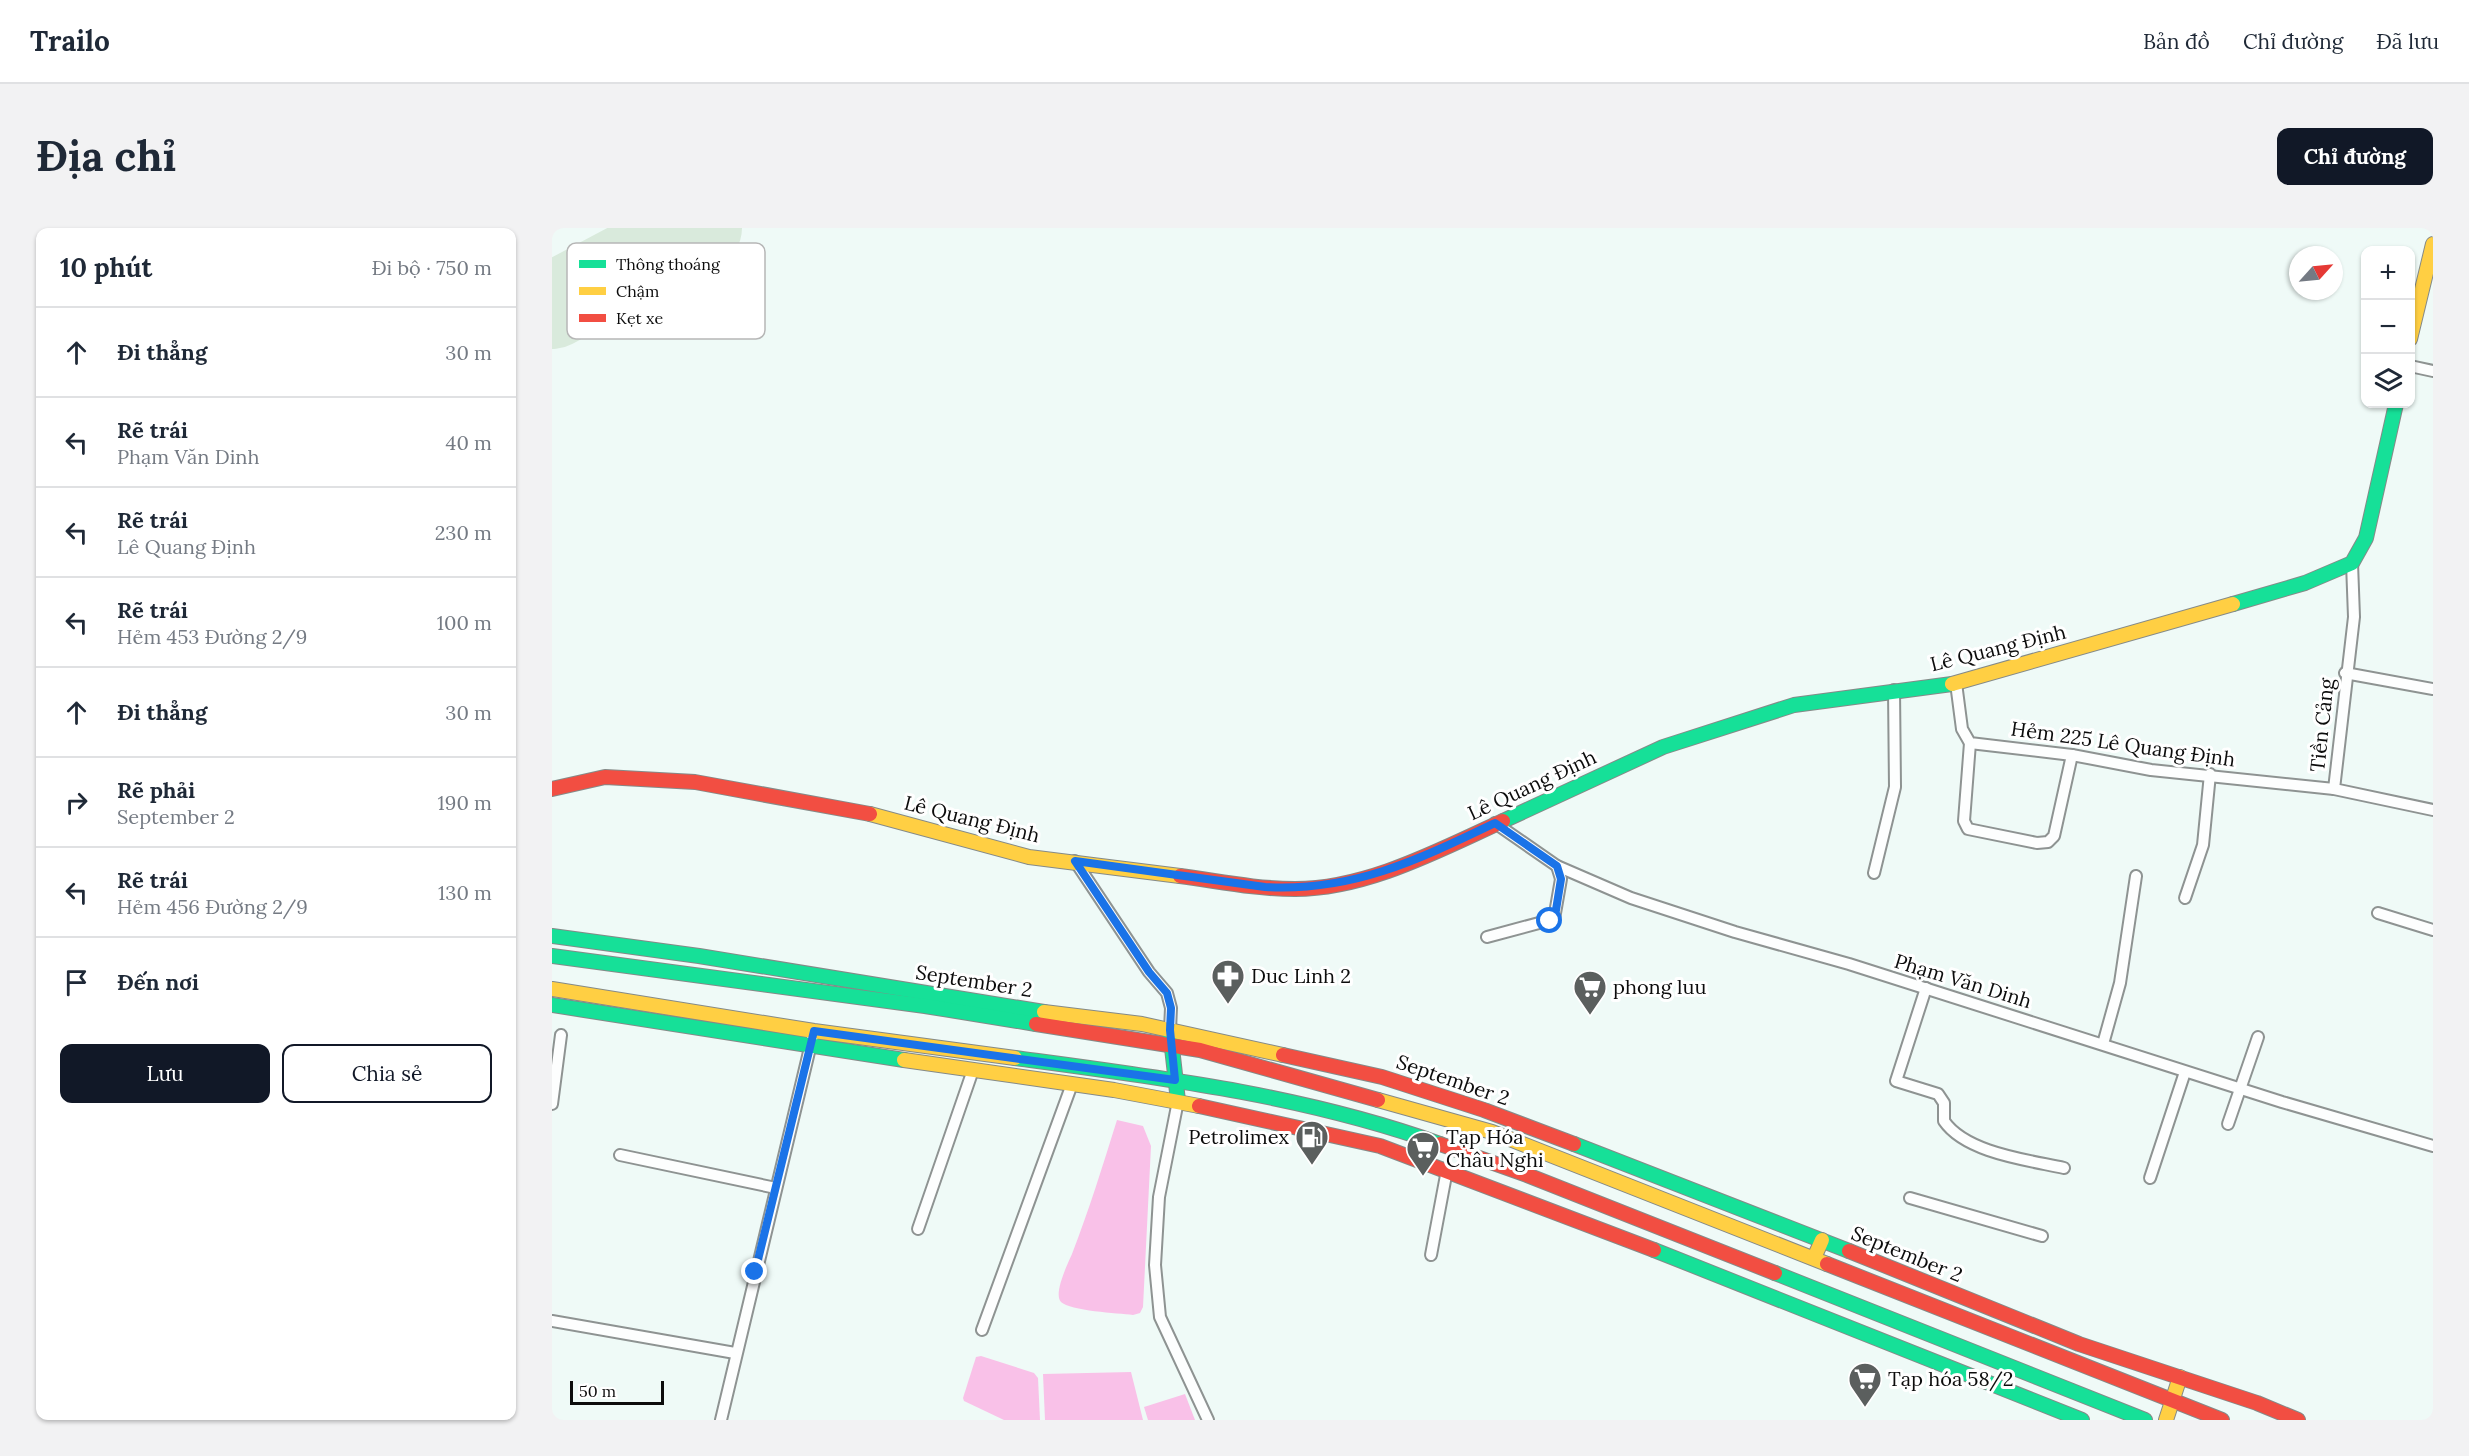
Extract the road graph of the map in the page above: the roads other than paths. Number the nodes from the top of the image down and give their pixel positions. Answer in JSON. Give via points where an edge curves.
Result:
{"nodes":[{"id":1,"x":2433,"y":244,"type":"edge"},
{"id":2,"x":2431,"y":265,"type":"edge"},
{"id":3,"x":2415,"y":321,"type":"edge"},
{"id":4,"x":2415,"y":367,"type":"edge"},
{"id":5,"x":2433,"y":371,"type":"edge"},
{"id":6,"x":2395,"y":408,"type":"edge"},
{"id":7,"x":2352,"y":563,"type":"junction"},
{"id":8,"x":2345,"y":673,"type":"junction"},
{"id":9,"x":1956,"y":683,"type":"junction"},
{"id":10,"x":2433,"y":689,"type":"edge"},
{"id":11,"x":1894,"y":690,"type":"junction"},
{"id":12,"x":1970,"y":742,"type":"junction"},
{"id":13,"x":2072,"y":755,"type":"junction"},
{"id":14,"x":2210,"y":774,"type":"junction"},
{"id":15,"x":552,"y":789,"type":"edge"},
{"id":16,"x":2334,"y":789,"type":"junction"},
{"id":17,"x":2433,"y":810,"type":"edge"},
{"id":18,"x":1495,"y":823,"type":"junction"},
{"id":19,"x":1075,"y":861,"type":"junction"},
{"id":20,"x":1557,"y":866,"type":"junction"},
{"id":21,"x":1874,"y":873,"type":"dead end"},
{"id":22,"x":2136,"y":876,"type":"dead end"},
{"id":23,"x":2185,"y":898,"type":"dead end"},
{"id":24,"x":2378,"y":913,"type":"dead end"},
{"id":25,"x":2433,"y":930,"type":"edge"},
{"id":26,"x":552,"y":936,"type":"edge"},
{"id":27,"x":1487,"y":937,"type":"dead end"},
{"id":28,"x":552,"y":956,"type":"edge"},
{"id":29,"x":1926,"y":988,"type":"junction"},
{"id":30,"x":552,"y":989,"type":"edge"},
{"id":31,"x":552,"y":1005,"type":"edge"},
{"id":32,"x":1170,"y":1030,"type":"junction"},
{"id":33,"x":814,"y":1031,"type":"junction"},
{"id":34,"x":561,"y":1035,"type":"dead end"},
{"id":35,"x":2258,"y":1037,"type":"dead end"},
{"id":36,"x":2103,"y":1044,"type":"junction"},
{"id":37,"x":1172,"y":1046,"type":"junction"},
{"id":38,"x":811,"y":1047,"type":"junction"},
{"id":39,"x":974,"y":1070,"type":"junction"},
{"id":40,"x":2185,"y":1072,"type":"junction"},
{"id":41,"x":1175,"y":1080,"type":"junction"},
{"id":42,"x":1072,"y":1084,"type":"junction"},
{"id":43,"x":2240,"y":1089,"type":"junction"},
{"id":44,"x":1178,"y":1101,"type":"junction"},
{"id":45,"x":552,"y":1104,"type":"edge"},
{"id":46,"x":1348,"y":1117,"type":"junction"},
{"id":47,"x":2228,"y":1124,"type":"dead end"},
{"id":48,"x":1345,"y":1138,"type":"junction"},
{"id":49,"x":2433,"y":1146,"type":"edge"},
{"id":50,"x":620,"y":1155,"type":"dead end"},
{"id":51,"x":2064,"y":1168,"type":"dead end"},
{"id":52,"x":1447,"y":1170,"type":"junction"},
{"id":53,"x":2151,"y":1178,"type":"dead end"},
{"id":54,"x":776,"y":1188,"type":"junction"},
{"id":55,"x":1910,"y":1198,"type":"dead end"},
{"id":56,"x":918,"y":1228,"type":"dead end"},
{"id":57,"x":2042,"y":1236,"type":"dead end"},
{"id":58,"x":1822,"y":1240,"type":"junction"},
{"id":59,"x":1431,"y":1255,"type":"dead end"},
{"id":60,"x":1814,"y":1258,"type":"junction"},
{"id":61,"x":552,"y":1321,"type":"edge"},
{"id":62,"x":982,"y":1330,"type":"dead end"},
{"id":63,"x":735,"y":1353,"type":"junction"},
{"id":64,"x":2180,"y":1377,"type":"junction"},
{"id":65,"x":2172,"y":1400,"type":"junction"},
{"id":66,"x":721,"y":1420,"type":"edge"},
{"id":67,"x":1208,"y":1420,"type":"edge"},
{"id":68,"x":2082,"y":1420,"type":"edge"},
{"id":69,"x":2145,"y":1420,"type":"edge"},
{"id":70,"x":2166,"y":1420,"type":"edge"},
{"id":71,"x":2222,"y":1420,"type":"edge"},
{"id":72,"x":2298,"y":1420,"type":"edge"}],
"edges":[{"from":1,"to":2,"type":"main road"},
{"from":2,"to":3,"type":"main road"},
{"from":4,"to":5,"type":"street"},
{"from":6,"to":7,"type":"main road","via":[[2366,538]]},
{"from":7,"to":8,"type":"street","name":"Tiền Cảng","via":[[2354,617]]},
{"from":7,"to":9,"type":"main road","name":"Lê Quang Định","via":[[2306,583]]},
{"from":8,"to":10,"type":"street"},
{"from":8,"to":16,"type":"street","name":"Tiền Cảng"},
{"from":9,"to":11,"type":"main road","name":"Lê Quang Định"},
{"from":9,"to":12,"type":"street","via":[[1962,729]]},
{"from":11,"to":18,"type":"main road","name":"Lê Quang Định","via":[[1794,705],[1663,747]]},
{"from":11,"to":21,"type":"street","via":[[1894,787]]},
{"from":12,"to":13,"type":"street","name":"Hẻm 225 Lê Quang Định"},
{"from":12,"to":13,"type":"street","via":[[1964,820],[1968,829],[2037,843],[2049,842],[2054,836]]},
{"from":13,"to":14,"type":"street","name":"Hẻm 225 Lê Quang Định","via":[[2151,770]]},
{"from":14,"to":16,"type":"street","name":"Hẻm 225 Lê Quang Định"},
{"from":14,"to":23,"type":"street","via":[[2203,845]]},
{"from":15,"to":19,"type":"main road","name":"Lê Quang Định","via":[[605,777],[695,782],[873,815],[1029,856]]},
{"from":16,"to":17,"type":"street","name":"Tiền Cảng"},
{"from":18,"to":19,"type":"main road","name":"Lê Quang Định","via":[[1437,851],[1361,879],[1296,889]]},
{"from":18,"to":20,"type":"street","name":"Phạm Văn Dinh"},
{"from":19,"to":32,"type":"street","via":[[1167,993]]},
{"from":20,"to":27,"type":"street","via":[[1561,879],[1554,919]]},
{"from":20,"to":29,"type":"street","name":"Phạm Văn Dinh","via":[[1631,898]]},
{"from":22,"to":36,"type":"street","via":[[2120,983]]},
{"from":24,"to":25,"type":"street"},
{"from":26,"to":32,"type":"main road","name":"September 2"},
{"from":28,"to":37,"type":"main road","name":"September 2","via":[[926,1006]]},
{"from":29,"to":36,"type":"street","name":"Phạm Văn Dinh"},
{"from":29,"to":51,"type":"street","via":[[1896,1081],[1938,1094],[1944,1103],[1944,1121],[1965,1140]]},
{"from":30,"to":33,"type":"main road"},
{"from":31,"to":38,"type":"main road"},
{"from":32,"to":37,"type":"main road"},
{"from":32,"to":58,"type":"main road","name":"September 2","via":[[1341,1066],[1431,1092]]},
{"from":33,"to":38,"type":"street"},
{"from":33,"to":41,"type":"main road"},
{"from":34,"to":45,"type":"street"},
{"from":35,"to":43,"type":"street"},
{"from":36,"to":40,"type":"street","name":"Phạm Văn Dinh"},
{"from":37,"to":41,"type":"main road"},
{"from":37,"to":60,"type":"main road","name":"September 2","via":[[1239,1059],[1492,1132]]},
{"from":38,"to":39,"type":"main road"},
{"from":38,"to":54,"type":"street"},
{"from":39,"to":42,"type":"main road"},
{"from":39,"to":56,"type":"street"},
{"from":40,"to":43,"type":"street","name":"Phạm Văn Dinh"},
{"from":40,"to":53,"type":"street"},
{"from":41,"to":44,"type":"main road"},
{"from":41,"to":46,"type":"main road"},
{"from":42,"to":44,"type":"main road"},
{"from":42,"to":62,"type":"street"},
{"from":43,"to":47,"type":"street"},
{"from":43,"to":49,"type":"street","name":"Phạm Văn Dinh"},
{"from":44,"to":48,"type":"main road"},
{"from":44,"to":67,"type":"street","via":[[1159,1197],[1155,1265],[1160,1317]]},
{"from":46,"to":48,"type":"main road"},
{"from":46,"to":69,"type":"main road","via":[[1413,1134],[1527,1175]]},
{"from":48,"to":52,"type":"main road"},
{"from":50,"to":54,"type":"street"},
{"from":52,"to":59,"type":"street"},
{"from":52,"to":68,"type":"main road"},
{"from":54,"to":63,"type":"street"},
{"from":55,"to":57,"type":"street"},
{"from":58,"to":60,"type":"main road"},
{"from":58,"to":64,"type":"main road","name":"September 2","via":[[2079,1344]]},
{"from":60,"to":65,"type":"main road","name":"September 2"},
{"from":61,"to":63,"type":"street"},
{"from":63,"to":66,"type":"street"},
{"from":64,"to":65,"type":"main road"},
{"from":64,"to":72,"type":"main road","name":"September 2"},
{"from":65,"to":70,"type":"main road"},
{"from":65,"to":71,"type":"main road","name":"September 2"}]}
